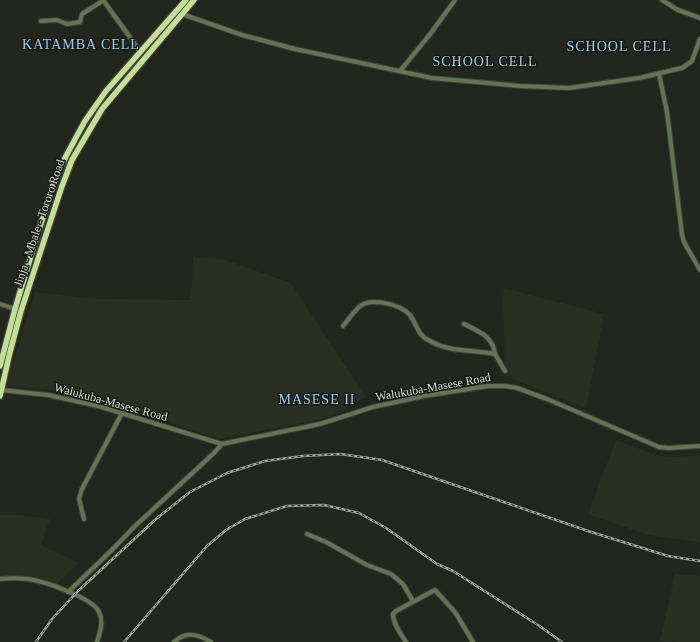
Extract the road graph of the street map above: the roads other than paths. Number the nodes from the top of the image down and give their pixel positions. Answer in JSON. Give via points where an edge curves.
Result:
{"nodes":[{"id":1,"x":103,"y":0,"type":"edge"},
{"id":2,"x":186,"y":0,"type":"edge"},
{"id":3,"x":194,"y":0,"type":"edge"},
{"id":4,"x":454,"y":0,"type":"edge"},
{"id":5,"x":662,"y":0,"type":"edge"},
{"id":6,"x":182,"y":14,"type":"junction"},
{"id":7,"x":700,"y":18,"type":"edge"},
{"id":8,"x":41,"y":21,"type":"dead end"},
{"id":9,"x":700,"y":39,"type":"edge"},
{"id":10,"x":140,"y":51,"type":"junction"},
{"id":11,"x":400,"y":71,"type":"junction"},
{"id":12,"x":659,"y":74,"type":"junction"},
{"id":13,"x":700,"y":270,"type":"edge"},
{"id":14,"x":0,"y":304,"type":"edge"},
{"id":15,"x":15,"y":309,"type":"junction"},
{"id":16,"x":464,"y":324,"type":"dead end"},
{"id":17,"x":343,"y":326,"type":"dead end"},
{"id":18,"x":495,"y":354,"type":"junction"},
{"id":19,"x":0,"y":366,"type":"edge"},
{"id":20,"x":506,"y":371,"type":"dead end"},
{"id":21,"x":1,"y":393,"type":"edge"},
{"id":22,"x":122,"y":413,"type":"junction"},
{"id":23,"x":222,"y":444,"type":"junction"},
{"id":24,"x":700,"y":446,"type":"edge"},
{"id":25,"x":84,"y":519,"type":"dead end"},
{"id":26,"x":307,"y":534,"type":"dead end"},
{"id":27,"x":0,"y":579,"type":"edge"},
{"id":28,"x":68,"y":592,"type":"junction"},
{"id":29,"x":413,"y":601,"type":"junction"},
{"id":30,"x":97,"y":642,"type":"edge"},
{"id":31,"x":174,"y":642,"type":"edge"},
{"id":32,"x":211,"y":642,"type":"edge"},
{"id":33,"x":406,"y":642,"type":"edge"},
{"id":34,"x":473,"y":642,"type":"edge"}],
"edges":[{"from":1,"to":8,"type":"street","via":[[82,14],[80,22],[67,24],[57,20]]},
{"from":1,"to":10,"type":"street"},
{"from":2,"to":10,"type":"highway","name":"Jinja - Mbale - Tororo Road"},
{"from":3,"to":6,"type":"highway","name":"Jinja - Mbale - Tororo Road"},
{"from":4,"to":11,"type":"street"},
{"from":5,"to":7,"type":"street","via":[[678,10]]},
{"from":6,"to":11,"type":"street","via":[[242,35]]},
{"from":6,"to":21,"type":"highway","name":"Jinja - Mbale - Tororo Road","via":[[102,109],[72,160],[21,310]]},
{"from":9,"to":12,"type":"street","via":[[688,65]]},
{"from":10,"to":15,"type":"highway","name":"Jinja - Mbale - Tororo Road","via":[[106,91],[66,156],[54,182]]},
{"from":11,"to":12,"type":"street","via":[[443,80],[569,88]]},
{"from":12,"to":13,"type":"street","via":[[667,112],[682,235]]},
{"from":14,"to":15,"type":"street"},
{"from":15,"to":19,"type":"highway","name":"Jinja - Mbale - Tororo Road"},
{"from":16,"to":18,"type":"street","via":[[488,338]]},
{"from":17,"to":18,"type":"street","via":[[363,305],[381,302],[392,304],[405,310],[421,336],[430,342],[447,349]]},
{"from":18,"to":20,"type":"street"},
{"from":21,"to":22,"type":"street","name":"Walukuba-Masese Road","via":[[48,395]]},
{"from":22,"to":23,"type":"street","name":"Walukuba-Masese Road"},
{"from":22,"to":25,"type":"street","via":[[82,489],[79,499]]},
{"from":23,"to":24,"type":"street","name":"Walukuba-Masese Road","via":[[320,424],[373,407],[424,396],[497,385],[517,388],[547,399],[659,447]]},
{"from":23,"to":28,"type":"street"},
{"from":26,"to":29,"type":"street","via":[[367,565],[392,574],[403,584]]},
{"from":27,"to":28,"type":"street","via":[[27,579]]},
{"from":28,"to":30,"type":"street","via":[[88,601],[99,611],[102,625]]},
{"from":29,"to":33,"type":"street","via":[[393,614],[393,619]]},
{"from":29,"to":34,"type":"street","via":[[435,590],[455,612]]},
{"from":31,"to":32,"type":"street","via":[[185,635],[193,634]]}]}
